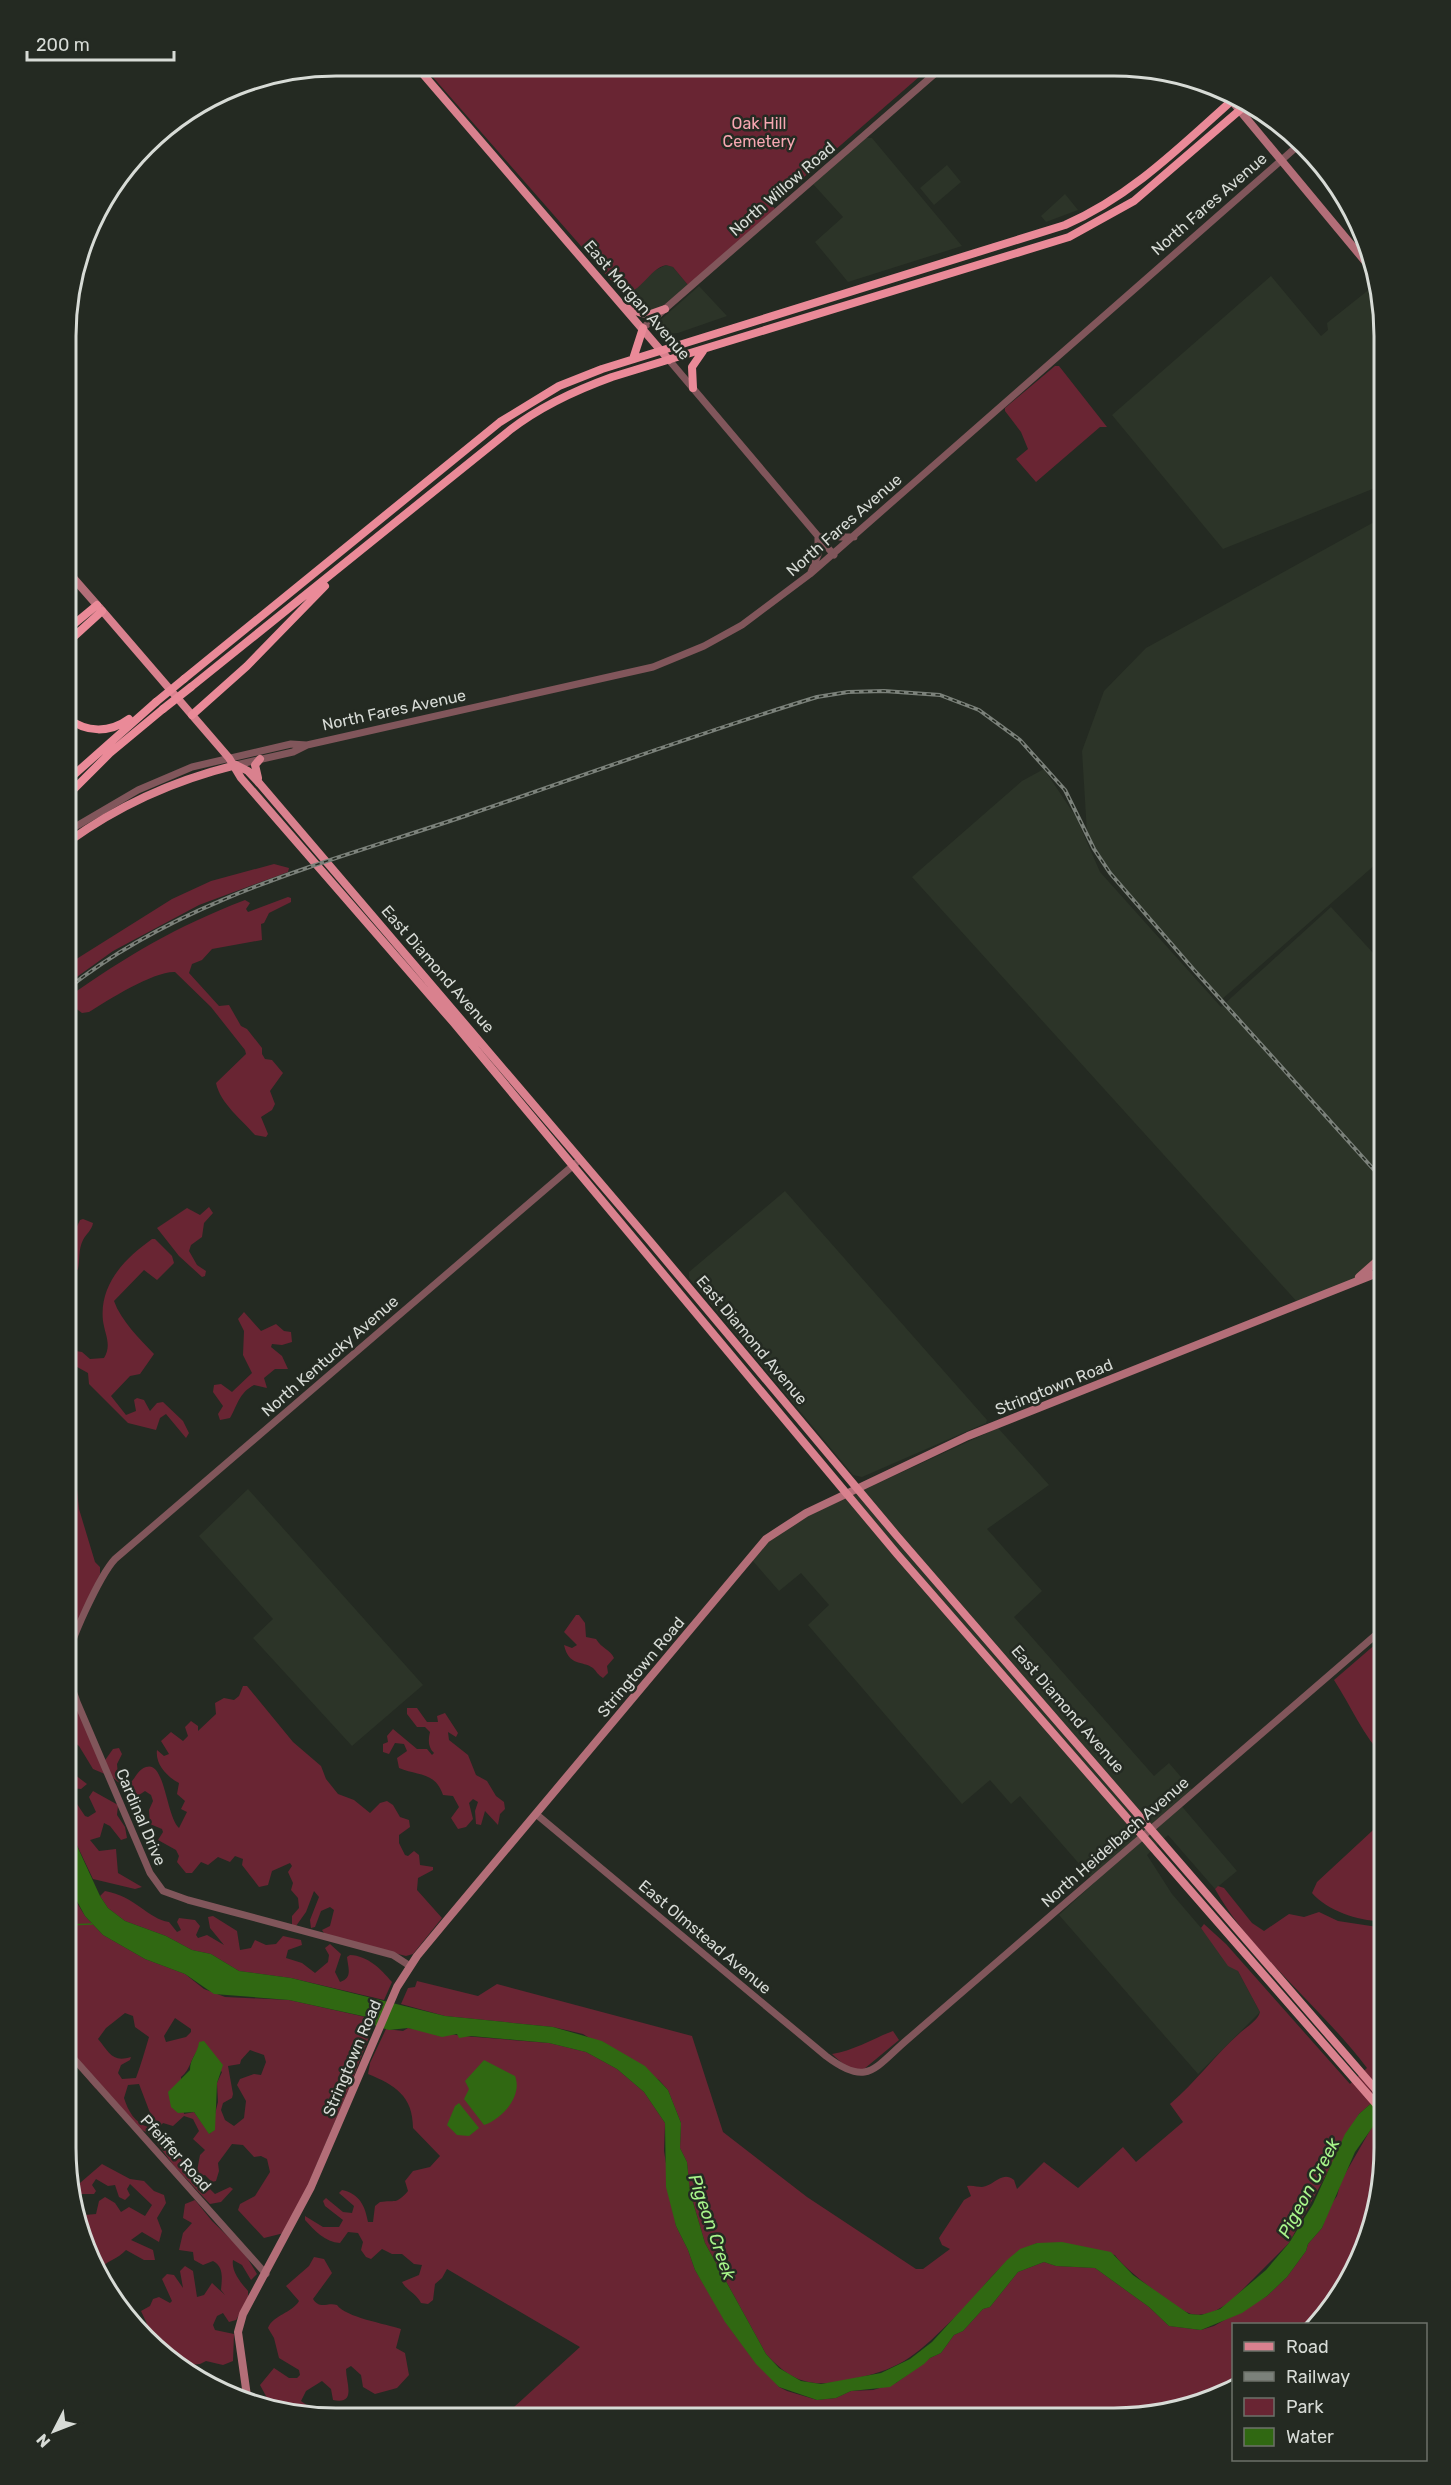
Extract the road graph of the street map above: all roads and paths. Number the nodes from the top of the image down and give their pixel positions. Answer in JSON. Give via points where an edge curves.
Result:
{"nodes":[{"id":1,"x":425,"y":76,"type":"edge"},
{"id":2,"x":932,"y":76,"type":"edge"},
{"id":3,"x":1229,"y":103,"type":"edge"},
{"id":4,"x":1238,"y":107,"type":"edge"},
{"id":5,"x":1239,"y":110,"type":"junction"},
{"id":6,"x":1294,"y":149,"type":"edge"},
{"id":7,"x":1281,"y":161,"type":"junction"},
{"id":8,"x":1363,"y":259,"type":"edge"},
{"id":9,"x":624,"y":307,"type":"junction"},
{"id":10,"x":665,"y":309,"type":"junction"},
{"id":11,"x":643,"y":328,"type":"junction"},
{"id":12,"x":704,"y":349,"type":"junction"},
{"id":13,"x":661,"y":350,"type":"junction"},
{"id":14,"x":633,"y":359,"type":"junction"},
{"id":15,"x":669,"y":360,"type":"junction"},
{"id":16,"x":693,"y":388,"type":"junction"},
{"id":17,"x":380,"y":535,"type":"junction"},
{"id":18,"x":819,"y":537,"type":"junction"},
{"id":19,"x":854,"y":537,"type":"junction"},
{"id":20,"x":834,"y":555,"type":"junction"},
{"id":21,"x":810,"y":574,"type":"junction"},
{"id":22,"x":76,"y":581,"type":"edge"},
{"id":23,"x":99,"y":608,"type":"junction"},
{"id":24,"x":76,"y":624,"type":"edge"},
{"id":25,"x":76,"y":633,"type":"edge"},
{"id":26,"x":192,"y":715,"type":"junction"},
{"id":27,"x":138,"y":716,"type":"junction"},
{"id":28,"x":76,"y":724,"type":"edge"},
{"id":29,"x":307,"y":745,"type":"junction"},
{"id":30,"x":229,"y":758,"type":"junction"},
{"id":31,"x":260,"y":759,"type":"junction"},
{"id":32,"x":236,"y":765,"type":"junction"},
{"id":33,"x":76,"y":773,"type":"edge"},
{"id":34,"x":260,"y":784,"type":"junction"},
{"id":35,"x":76,"y":787,"type":"edge"},
{"id":36,"x":76,"y":826,"type":"edge"},
{"id":37,"x":76,"y":836,"type":"edge"},
{"id":38,"x":580,"y":1160,"type":"junction"},
{"id":39,"x":572,"y":1167,"type":"junction"},
{"id":40,"x":1374,"y":1264,"type":"edge"},
{"id":41,"x":1374,"y":1274,"type":"edge"},
{"id":42,"x":1354,"y":1282,"type":"junction"},
{"id":43,"x":857,"y":1488,"type":"junction"},
{"id":44,"x":846,"y":1493,"type":"junction"},
{"id":45,"x":103,"y":1576,"type":"joint"},
{"id":46,"x":76,"y":1636,"type":"edge"},
{"id":47,"x":1374,"y":1637,"type":"edge"},
{"id":48,"x":76,"y":1699,"type":"edge"},
{"id":49,"x":536,"y":1814,"type":"junction"},
{"id":50,"x":1151,"y":1829,"type":"junction"},
{"id":51,"x":1143,"y":1836,"type":"junction"},
{"id":52,"x":1241,"y":1940,"type":"junction"},
{"id":53,"x":410,"y":1966,"type":"junction"},
{"id":54,"x":76,"y":2061,"type":"edge"},
{"id":55,"x":1353,"y":2070,"type":"junction"},
{"id":56,"x":861,"y":2074,"type":"joint"},
{"id":57,"x":1374,"y":2090,"type":"edge"},
{"id":58,"x":1374,"y":2099,"type":"edge"},
{"id":59,"x":266,"y":2274,"type":"junction"},
{"id":60,"x":247,"y":2393,"type":"edge"}],
"edges":[{"from":1,"to":9,"type":"main road","name":"East Morgan Avenue"},
{"from":2,"to":10,"type":"street","name":"North Willow Road"},
{"from":3,"to":13,"type":"highway","via":[[1140,181],[1065,225]]},
{"from":4,"to":5,"type":"main road"},
{"from":5,"to":7,"type":"main road"},
{"from":5,"to":12,"type":"highway","via":[[1134,201],[1080,232]]},
{"from":6,"to":7,"type":"street","name":"North Fares Avenue"},
{"from":7,"to":8,"type":"main road"},
{"from":7,"to":19,"type":"street","name":"North Fares Avenue"},
{"from":9,"to":10,"type":"main road","via":[[648,315]]},
{"from":9,"to":11,"type":"main road","name":"East Morgan Avenue"},
{"from":10,"to":11,"type":"street","name":"North Willow Road"},
{"from":11,"to":13,"type":"main road","name":"East Morgan Avenue"},
{"from":11,"to":14,"type":"highway"},
{"from":12,"to":15,"type":"highway"},
{"from":12,"to":16,"type":"highway","via":[[692,364]]},
{"from":13,"to":14,"type":"highway"},
{"from":13,"to":15,"type":"main road","name":"East Morgan Avenue"},
{"from":14,"to":27,"type":"highway","bridge":true,"via":[[573,379],[508,417]]},
{"from":15,"to":16,"type":"street","name":"East Morgan Avenue"},
{"from":15,"to":17,"type":"highway","via":[[597,382],[542,408]]},
{"from":16,"to":18,"type":"street","name":"East Morgan Avenue"},
{"from":17,"to":26,"type":"highway","via":[[227,686]]},
{"from":17,"to":35,"type":"highway","bridge":true,"via":[[163,709]]},
{"from":18,"to":19,"type":"street"},
{"from":18,"to":20,"type":"street","name":"East Morgan Avenue"},
{"from":18,"to":21,"type":"street","via":[[818,555]]},
{"from":19,"to":20,"type":"street","name":"North Fares Avenue"},
{"from":20,"to":21,"type":"street","name":"North Fares Avenue"},
{"from":21,"to":29,"type":"street","name":"North Fares Avenue","via":[[742,625],[653,667]]},
{"from":22,"to":23,"type":"main road","name":"East Diamond Avenue"},
{"from":23,"to":24,"type":"highway"},
{"from":23,"to":25,"type":"highway"},
{"from":23,"to":26,"type":"main road","name":"East Diamond Avenue"},
{"from":26,"to":30,"type":"main road","name":"East Diamond Avenue"},
{"from":27,"to":28,"type":"highway","via":[[96,730]]},
{"from":27,"to":33,"type":"highway"},
{"from":29,"to":30,"type":"street","name":"North Fares Avenue","via":[[291,744]]},
{"from":29,"to":31,"type":"street","name":"North Fares Avenue"},
{"from":30,"to":32,"type":"main road","name":"East Diamond Avenue"},
{"from":30,"to":36,"type":"street","name":"North Fares Avenue","via":[[162,778]]},
{"from":31,"to":32,"type":"street","name":"North Fares Avenue"},
{"from":31,"to":34,"type":"main road","via":[[255,767]]},
{"from":32,"to":34,"type":"main road","name":"East Diamond Avenue"},
{"from":32,"to":37,"type":"main road","name":"North Fares Avenue","via":[[148,795]]},
{"from":32,"to":39,"type":"main road","name":"East Diamond Avenue","via":[[241,778],[453,1022]]},
{"from":34,"to":38,"type":"main road","name":"East Diamond Avenue"},
{"from":38,"to":39,"type":"street","name":"North Kentucky Avenue"},
{"from":38,"to":43,"type":"main road","name":"East Diamond Avenue"},
{"from":39,"to":44,"type":"main road","name":"East Diamond Avenue"},
{"from":39,"to":45,"type":"street","name":"North Kentucky Avenue","via":[[115,1559]]},
{"from":40,"to":42,"type":"main road"},
{"from":41,"to":42,"type":"main road","name":"Stringtown Road"},
{"from":42,"to":43,"type":"main road","name":"Stringtown Road","via":[[968,1436]]},
{"from":43,"to":44,"type":"main road","name":"Stringtown Road"},
{"from":43,"to":50,"type":"main road","name":"East Diamond Avenue"},
{"from":44,"to":49,"type":"main road","name":"Stringtown Road","via":[[787,1523],[766,1539]]},
{"from":44,"to":51,"type":"main road","name":"East Diamond Avenue"},
{"from":45,"to":46,"type":"street","name":"Cardinal Drive"},
{"from":47,"to":50,"type":"street","name":"North Heidelbach Avenue"},
{"from":48,"to":53,"type":"street","name":"Cardinal Drive","via":[[157,1884],[176,1897],[393,1955]]},
{"from":49,"to":53,"type":"main road","name":"Stringtown Road"},
{"from":49,"to":56,"type":"street","name":"East Olmstead Avenue","via":[[826,2056],[848,2071]]},
{"from":50,"to":51,"type":"street","name":"North Heidelbach Avenue"},
{"from":50,"to":52,"type":"main road","name":"East Diamond Avenue"},
{"from":51,"to":52,"type":"main road","name":"East Diamond Avenue"},
{"from":51,"to":56,"type":"street","name":"North Heidelbach Avenue","via":[[873,2068]]},
{"from":52,"to":55,"type":"main road"},
{"from":53,"to":59,"type":"main road","name":"Stringtown Road","via":[[391,2001],[311,2187]]},
{"from":54,"to":59,"type":"street","name":"Pfeiffer Road"},
{"from":55,"to":57,"type":"main road"},
{"from":55,"to":58,"type":"main road"},
{"from":59,"to":60,"type":"main road","name":"Stringtown Road","via":[[239,2327]]}]}
